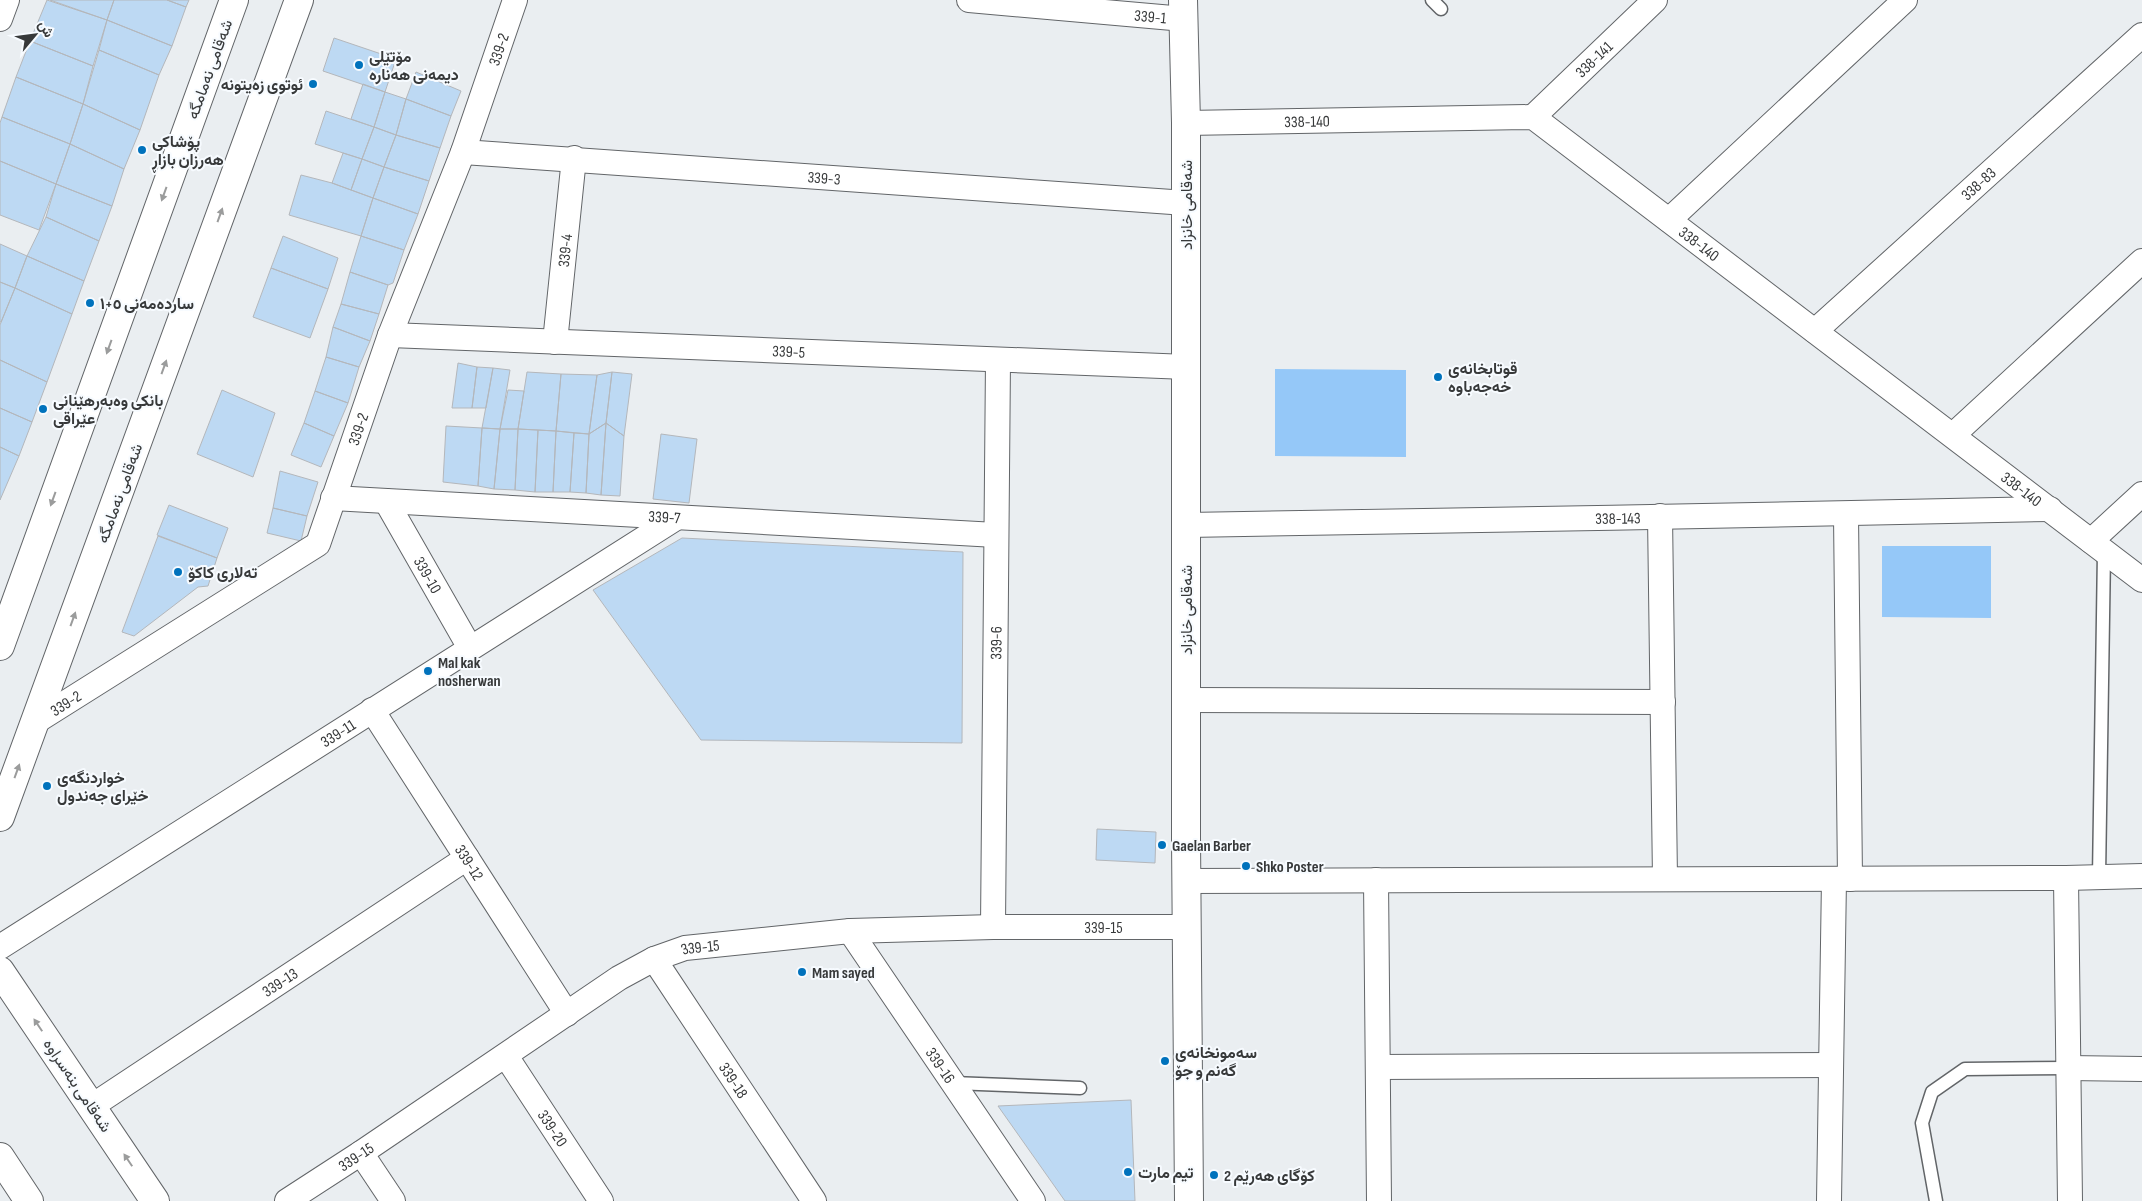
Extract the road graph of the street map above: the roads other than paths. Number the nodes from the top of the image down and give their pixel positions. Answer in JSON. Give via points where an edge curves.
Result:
{"nodes":[{"id":1,"x":7,"y":0,"type":"edge"},
{"id":2,"x":234,"y":0,"type":"edge"},
{"id":3,"x":299,"y":0,"type":"edge"},
{"id":4,"x":515,"y":0,"type":"edge"},
{"id":5,"x":969,"y":0,"type":"edge"},
{"id":6,"x":1655,"y":0,"type":"edge"},
{"id":7,"x":1905,"y":0,"type":"edge"},
{"id":8,"x":1184,"y":6,"type":"edge"},
{"id":9,"x":0,"y":19,"type":"edge"},
{"id":10,"x":2142,"y":35,"type":"edge"},
{"id":11,"x":1532,"y":117,"type":"junction"},
{"id":12,"x":1186,"y":123,"type":"junction"},
{"id":13,"x":463,"y":152,"type":"junction"},
{"id":14,"x":574,"y":158,"type":"junction"},
{"id":15,"x":1186,"y":203,"type":"junction"},
{"id":16,"x":1668,"y":220,"type":"junction"},
{"id":17,"x":2142,"y":261,"type":"edge"},
{"id":18,"x":1815,"y":331,"type":"junction"},
{"id":19,"x":390,"y":335,"type":"junction"},
{"id":20,"x":555,"y":342,"type":"junction"},
{"id":21,"x":998,"y":360,"type":"junction"},
{"id":22,"x":1187,"y":367,"type":"junction"},
{"id":23,"x":1953,"y":435,"type":"junction"},
{"id":24,"x":2142,"y":494,"type":"edge"},
{"id":25,"x":333,"y":498,"type":"junction"},
{"id":26,"x":386,"y":501,"type":"junction"},
{"id":27,"x":2050,"y":509,"type":"junction"},
{"id":28,"x":1846,"y":515,"type":"junction"},
{"id":29,"x":1660,"y":516,"type":"junction"},
{"id":30,"x":676,"y":518,"type":"junction"},
{"id":31,"x":1187,"y":525,"type":"junction"},
{"id":32,"x":996,"y":535,"type":"junction"},
{"id":33,"x":2098,"y":546,"type":"junction"},
{"id":34,"x":2142,"y":580,"type":"edge"},
{"id":35,"x":0,"y":646,"type":"edge"},
{"id":36,"x":470,"y":648,"type":"junction"},
{"id":37,"x":1186,"y":700,"type":"junction"},
{"id":38,"x":1663,"y":702,"type":"junction"},
{"id":39,"x":372,"y":710,"type":"junction"},
{"id":40,"x":35,"y":722,"type":"junction"},
{"id":41,"x":0,"y":817,"type":"edge"},
{"id":42,"x":467,"y":858,"type":"junction"},
{"id":43,"x":2142,"y":876,"type":"edge"},
{"id":44,"x":2099,"y":877,"type":"junction"},
{"id":45,"x":2066,"y":878,"type":"junction"},
{"id":46,"x":1665,"y":879,"type":"junction"},
{"id":47,"x":1842,"y":879,"type":"junction"},
{"id":48,"x":1376,"y":880,"type":"junction"},
{"id":49,"x":1186,"y":881,"type":"junction"},
{"id":50,"x":993,"y":927,"type":"junction"},
{"id":51,"x":1186,"y":927,"type":"junction"},
{"id":52,"x":850,"y":931,"type":"junction"},
{"id":53,"x":0,"y":947,"type":"edge"},
{"id":54,"x":654,"y":959,"type":"junction"},
{"id":55,"x":0,"y":971,"type":"edge"},
{"id":56,"x":567,"y":1014,"type":"junction"},
{"id":57,"x":506,"y":1056,"type":"junction"},
{"id":58,"x":1831,"y":1065,"type":"junction"},
{"id":59,"x":1378,"y":1067,"type":"junction"},
{"id":60,"x":2068,"y":1068,"type":"junction"},
{"id":61,"x":2142,"y":1069,"type":"edge"},
{"id":62,"x":953,"y":1083,"type":"junction"},
{"id":63,"x":1080,"y":1088,"type":"dead end"},
{"id":64,"x":92,"y":1106,"type":"junction"},
{"id":65,"x":362,"y":1153,"type":"junction"},
{"id":66,"x":0,"y":1157,"type":"edge"},
{"id":67,"x":0,"y":1191,"type":"edge"},
{"id":68,"x":17,"y":1201,"type":"edge"},
{"id":69,"x":29,"y":1201,"type":"edge"},
{"id":70,"x":155,"y":1201,"type":"edge"},
{"id":71,"x":287,"y":1201,"type":"edge"},
{"id":72,"x":393,"y":1201,"type":"edge"},
{"id":73,"x":601,"y":1201,"type":"edge"},
{"id":74,"x":814,"y":1201,"type":"edge"},
{"id":75,"x":1033,"y":1201,"type":"edge"},
{"id":76,"x":1189,"y":1201,"type":"edge"},
{"id":77,"x":1379,"y":1201,"type":"edge"},
{"id":78,"x":1829,"y":1201,"type":"edge"},
{"id":79,"x":1936,"y":1201,"type":"edge"},
{"id":80,"x":2070,"y":1201,"type":"edge"}],
"edges":[{"from":1,"to":9,"type":"street"},
{"from":2,"to":35,"type":"main road","name":"شەقامی نەمامگە","one_way":true},
{"from":40,"to":3,"type":"main road","name":"شەقامی نەمامگە","one_way":true},
{"from":4,"to":13,"type":"street","name":"339-2"},
{"from":5,"to":8,"type":"street","name":"339-1"},
{"from":6,"to":11,"type":"street","name":"338-141"},
{"from":7,"to":16,"type":"street"},
{"from":8,"to":12,"type":"main road","name":"شەقامی خانزاد"},
{"from":10,"to":18,"type":"street","name":"338-83"},
{"from":11,"to":12,"type":"street","name":"338-140"},
{"from":11,"to":16,"type":"street","name":"338-140"},
{"from":12,"to":15,"type":"main road","name":"شەقامی خانزاد"},
{"from":13,"to":14,"type":"street","name":"339-3"},
{"from":13,"to":19,"type":"street","name":"339-2"},
{"from":14,"to":15,"type":"street","name":"339-3"},
{"from":14,"to":20,"type":"street","name":"339-4"},
{"from":15,"to":22,"type":"main road","name":"شەقامی خانزاد"},
{"from":16,"to":18,"type":"street","name":"338-140"},
{"from":17,"to":23,"type":"street"},
{"from":18,"to":23,"type":"street","name":"338-140"},
{"from":19,"to":20,"type":"street","name":"339-5"},
{"from":19,"to":25,"type":"street","name":"339-2"},
{"from":20,"to":21,"type":"street","name":"339-5"},
{"from":21,"to":22,"type":"street","name":"339-5"},
{"from":21,"to":32,"type":"street","name":"339-6"},
{"from":22,"to":31,"type":"main road","name":"شەقامی خانزاد"},
{"from":23,"to":27,"type":"street","name":"338-140"},
{"from":24,"to":33,"type":"street"},
{"from":25,"to":26,"type":"street","name":"339-7"},
{"from":25,"to":40,"type":"street","name":"339-2","via":[[318,544]]},
{"from":26,"to":30,"type":"street","name":"339-7"},
{"from":26,"to":36,"type":"street","name":"339-10"},
{"from":27,"to":28,"type":"street","name":"338-143"},
{"from":27,"to":33,"type":"street","name":"338-140"},
{"from":28,"to":29,"type":"street","name":"338-143"},
{"from":28,"to":47,"type":"street"},
{"from":29,"to":31,"type":"street","name":"338-143"},
{"from":29,"to":38,"type":"street"},
{"from":30,"to":32,"type":"street","name":"339-7"},
{"from":30,"to":36,"type":"street","name":"339-11"},
{"from":31,"to":37,"type":"main road","name":"شەقامی خانزاد"},
{"from":32,"to":50,"type":"street","name":"339-6"},
{"from":33,"to":34,"type":"street","name":"338-140"},
{"from":33,"to":44,"type":"lane"},
{"from":36,"to":39,"type":"street","name":"339-11"},
{"from":37,"to":38,"type":"street"},
{"from":37,"to":49,"type":"main road","name":"شەقامی خانزاد"},
{"from":38,"to":46,"type":"street"},
{"from":39,"to":42,"type":"street","name":"339-12"},
{"from":39,"to":53,"type":"street","name":"339-11"},
{"from":41,"to":40,"type":"main road","name":"شەقامی نەمامگە","one_way":true},
{"from":42,"to":56,"type":"street","name":"339-12"},
{"from":42,"to":64,"type":"street","name":"339-13"},
{"from":43,"to":44,"type":"street"},
{"from":44,"to":45,"type":"street"},
{"from":45,"to":47,"type":"street"},
{"from":45,"to":60,"type":"street"},
{"from":46,"to":47,"type":"street"},
{"from":46,"to":48,"type":"street"},
{"from":47,"to":58,"type":"street"},
{"from":48,"to":49,"type":"street"},
{"from":48,"to":59,"type":"street"},
{"from":49,"to":51,"type":"main road","name":"شەقامی خانزاد"},
{"from":50,"to":51,"type":"street","name":"339-15"},
{"from":50,"to":52,"type":"street","name":"339-15"},
{"from":51,"to":76,"type":"main road","name":"شەقامی خانزاد"},
{"from":52,"to":54,"type":"street","name":"339-15","via":[[685,948]]},
{"from":52,"to":62,"type":"street","name":"339-16"},
{"from":54,"to":56,"type":"street","name":"339-15"},
{"from":54,"to":74,"type":"street","name":"339-18"},
{"from":64,"to":55,"type":"main road","name":"شەقامی بنەسراوە","one_way":true},
{"from":56,"to":57,"type":"street","name":"339-15"},
{"from":57,"to":65,"type":"street","name":"339-15"},
{"from":57,"to":73,"type":"street","name":"339-20"},
{"from":58,"to":59,"type":"street"},
{"from":58,"to":78,"type":"street"},
{"from":59,"to":77,"type":"street"},
{"from":60,"to":61,"type":"street"},
{"from":60,"to":79,"type":"lane","via":[[1965,1069],[1932,1092],[1922,1123]]},
{"from":60,"to":80,"type":"street"},
{"from":62,"to":63,"type":"lane"},
{"from":62,"to":75,"type":"street","name":"339-16"},
{"from":70,"to":64,"type":"main road","name":"شەقامی بنەسراوە","one_way":true},
{"from":65,"to":71,"type":"street","name":"339-15"},
{"from":65,"to":72,"type":"street"},
{"from":66,"to":69,"type":"main road"},
{"from":67,"to":68,"type":"main road"}]}
